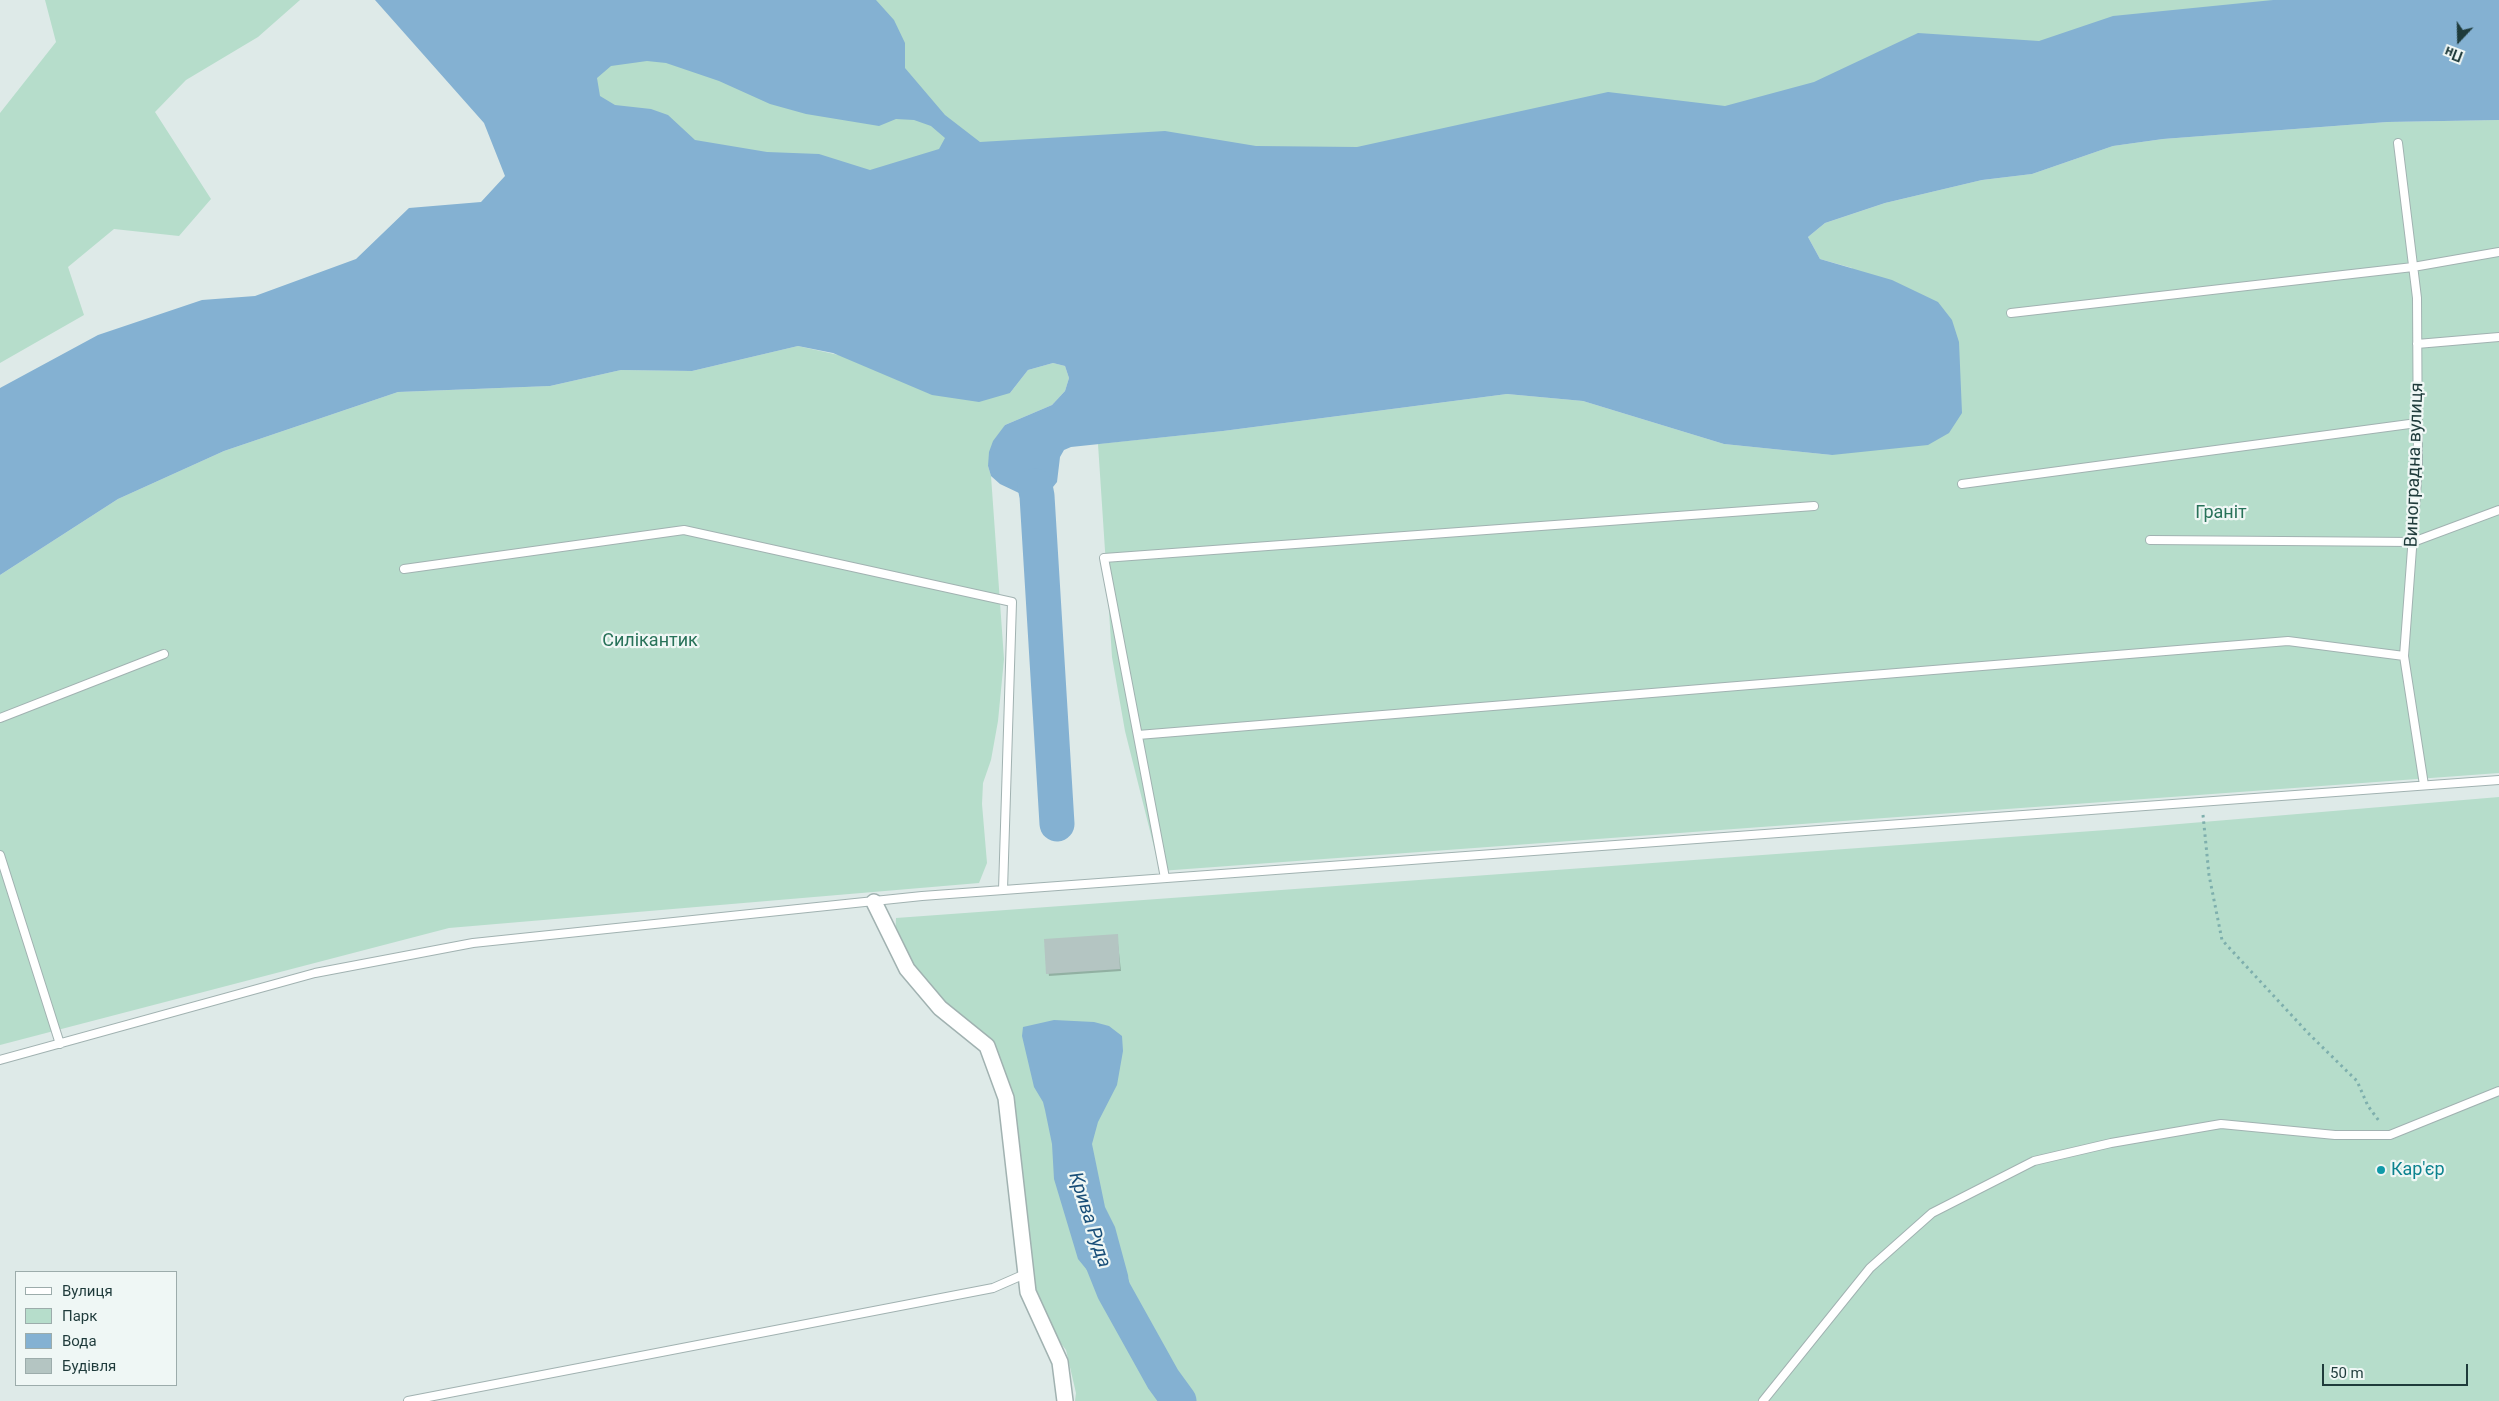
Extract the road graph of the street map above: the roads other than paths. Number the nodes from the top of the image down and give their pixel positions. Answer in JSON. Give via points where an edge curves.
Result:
{"nodes":[{"id":1,"x":2398,"y":143,"type":"dead end"},
{"id":2,"x":2499,"y":252,"type":"edge"},
{"id":3,"x":2413,"y":267,"type":"junction"},
{"id":4,"x":2011,"y":314,"type":"dead end"},
{"id":5,"x":2499,"y":337,"type":"edge"},
{"id":6,"x":2417,"y":344,"type":"junction"},
{"id":7,"x":2417,"y":423,"type":"junction"},
{"id":8,"x":1962,"y":484,"type":"dead end"},
{"id":9,"x":1814,"y":506,"type":"dead end"},
{"id":10,"x":2499,"y":510,"type":"edge"},
{"id":11,"x":2150,"y":540,"type":"dead end"},
{"id":12,"x":2413,"y":542,"type":"junction"},
{"id":13,"x":404,"y":569,"type":"dead end"},
{"id":14,"x":164,"y":654,"type":"dead end"},
{"id":15,"x":2404,"y":656,"type":"junction"},
{"id":16,"x":0,"y":718,"type":"edge"},
{"id":17,"x":1138,"y":734,"type":"junction"},
{"id":18,"x":2499,"y":780,"type":"edge"},
{"id":19,"x":2424,"y":785,"type":"junction"},
{"id":20,"x":0,"y":855,"type":"edge"},
{"id":21,"x":1165,"y":878,"type":"junction"},
{"id":22,"x":1003,"y":890,"type":"junction"},
{"id":23,"x":874,"y":902,"type":"junction"},
{"id":24,"x":60,"y":1044,"type":"junction"},
{"id":25,"x":0,"y":1060,"type":"edge"},
{"id":26,"x":2499,"y":1091,"type":"edge"},
{"id":27,"x":1025,"y":1274,"type":"junction"},
{"id":28,"x":408,"y":1401,"type":"edge"},
{"id":29,"x":1065,"y":1401,"type":"edge"},
{"id":30,"x":1763,"y":1401,"type":"edge"}],
"edges":[{"from":1,"to":3,"type":"lane","name":"Виноградна вулиця"},
{"from":2,"to":3,"type":"lane"},
{"from":3,"to":4,"type":"lane"},
{"from":3,"to":6,"type":"lane","name":"Виноградна вулиця"},
{"from":5,"to":6,"type":"lane"},
{"from":6,"to":7,"type":"lane","name":"Виноградна вулиця"},
{"from":7,"to":8,"type":"lane"},
{"from":7,"to":12,"type":"lane","name":"Виноградна вулиця"},
{"from":9,"to":17,"type":"lane","via":[[1104,558]]},
{"from":10,"to":12,"type":"lane"},
{"from":11,"to":12,"type":"lane"},
{"from":12,"to":15,"type":"lane","name":"Виноградна вулиця"},
{"from":13,"to":22,"type":"lane","via":[[684,530],[1012,602]]},
{"from":14,"to":16,"type":"lane"},
{"from":15,"to":17,"type":"lane","via":[[2288,641]]},
{"from":15,"to":19,"type":"lane","name":"Виноградна вулиця"},
{"from":17,"to":21,"type":"lane"},
{"from":18,"to":19,"type":"lane"},
{"from":19,"to":21,"type":"lane"},
{"from":20,"to":24,"type":"lane"},
{"from":21,"to":22,"type":"lane"},
{"from":22,"to":23,"type":"lane"},
{"from":23,"to":24,"type":"lane","via":[[474,943],[315,973]]},
{"from":23,"to":27,"type":"street","via":[[907,969],[940,1008],[987,1046],[1006,1098]]},
{"from":24,"to":25,"type":"lane"},
{"from":26,"to":30,"type":"lane","via":[[2390,1135],[2336,1135],[2221,1124],[2110,1143],[2034,1161],[1932,1213],[1877,1262]]},
{"from":27,"to":28,"type":"lane","via":[[992,1288]]},
{"from":27,"to":29,"type":"street","via":[[1028,1292],[1060,1362]]}]}
